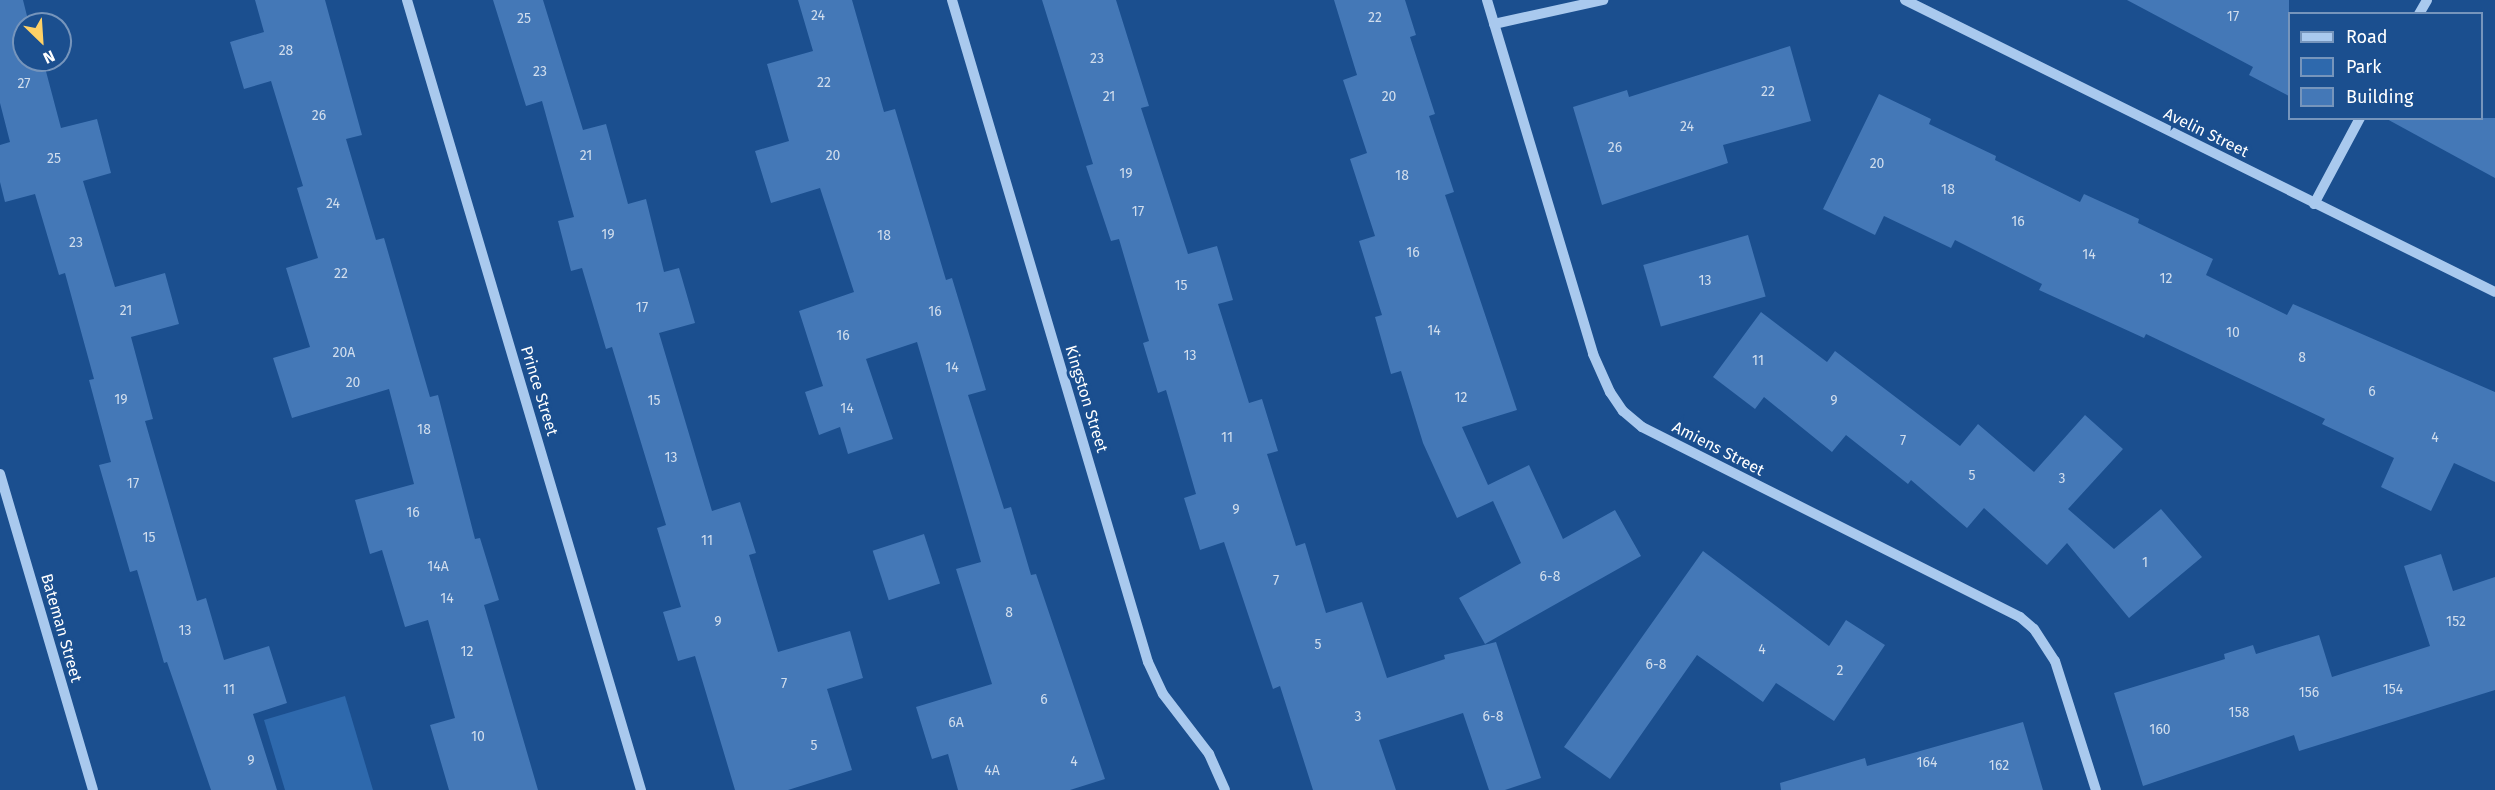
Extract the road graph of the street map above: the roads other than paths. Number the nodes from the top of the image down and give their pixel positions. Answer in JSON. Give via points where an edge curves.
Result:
{"nodes":[{"id":1,"x":407,"y":0,"type":"edge"},
{"id":2,"x":952,"y":0,"type":"edge"},
{"id":3,"x":1487,"y":0,"type":"edge"},
{"id":4,"x":1603,"y":0,"type":"edge"},
{"id":5,"x":1905,"y":0,"type":"edge"},
{"id":6,"x":1494,"y":24,"type":"junction"},
{"id":7,"x":2359,"y":120,"type":"edge"},
{"id":8,"x":2314,"y":204,"type":"junction"},
{"id":9,"x":2495,"y":292,"type":"edge"},
{"id":10,"x":0,"y":474,"type":"edge"},
{"id":11,"x":93,"y":790,"type":"edge"},
{"id":12,"x":642,"y":790,"type":"edge"},
{"id":13,"x":1225,"y":790,"type":"edge"},
{"id":14,"x":2096,"y":790,"type":"edge"}],
"edges":[{"from":1,"to":12,"type":"street","name":"Prince Street"},
{"from":2,"to":13,"type":"street","name":"Kingston Street","via":[[1148,662],[1163,694],[1209,754]]},
{"from":3,"to":6,"type":"street","name":"Amiens Street"},
{"from":4,"to":6,"type":"street"},
{"from":5,"to":8,"type":"street","name":"Avelin Street"},
{"from":6,"to":14,"type":"street","name":"Amiens Street","via":[[1593,354],[1623,411],[1642,427],[2020,617],[2034,629],[2055,661]]},
{"from":7,"to":8,"type":"street"},
{"from":8,"to":9,"type":"street","name":"Avelin Street"},
{"from":10,"to":11,"type":"street","name":"Bateman Street"}]}
